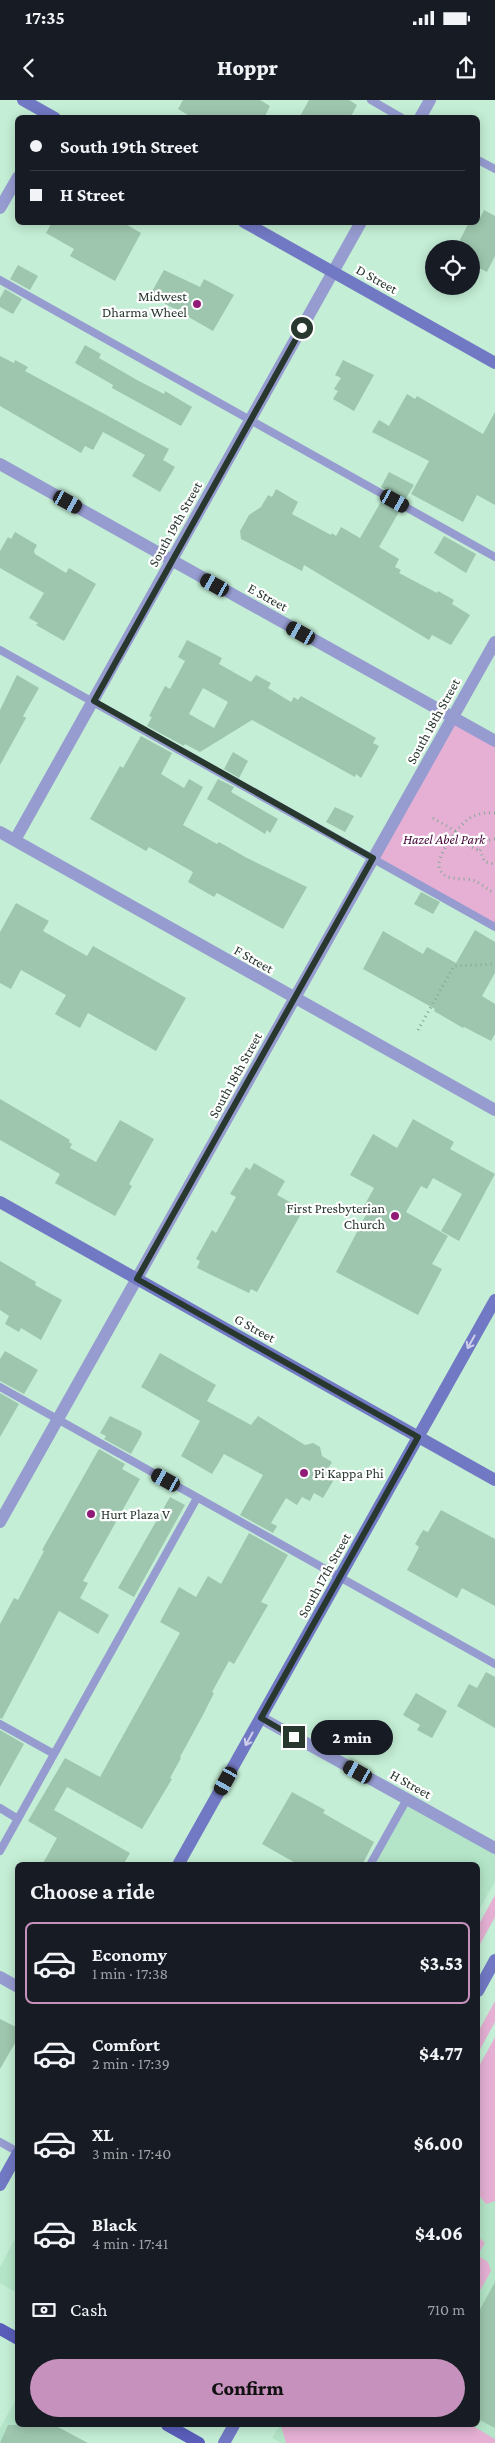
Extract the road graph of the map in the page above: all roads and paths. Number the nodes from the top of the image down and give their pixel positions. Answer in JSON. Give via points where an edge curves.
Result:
{"nodes":[{"id":1,"x":23,"y":100,"type":"edge"},
{"id":2,"x":371,"y":100,"type":"edge"},
{"id":3,"x":430,"y":100,"type":"edge"},
{"id":4,"x":49,"y":115,"type":"edge"},
{"id":5,"x":397,"y":115,"type":"edge"},
{"id":6,"x":422,"y":115,"type":"edge"},
{"id":7,"x":480,"y":161,"type":"edge"},
{"id":8,"x":495,"y":170,"type":"edge"},
{"id":9,"x":15,"y":182,"type":"edge"},
{"id":10,"x":0,"y":208,"type":"edge"},
{"id":11,"x":249,"y":225,"type":"edge"},
{"id":12,"x":359,"y":225,"type":"edge"},
{"id":13,"x":334,"y":272,"type":"junction"},
{"id":14,"x":0,"y":280,"type":"edge"},
{"id":15,"x":495,"y":363,"type":"edge"},
{"id":16,"x":250,"y":420,"type":"junction"},
{"id":17,"x":0,"y":464,"type":"edge"},
{"id":18,"x":495,"y":558,"type":"edge"},
{"id":19,"x":172,"y":560,"type":"junction"},
{"id":20,"x":495,"y":642,"type":"edge"},
{"id":21,"x":0,"y":650,"type":"edge"},
{"id":22,"x":94,"y":701,"type":"junction"},
{"id":23,"x":453,"y":718,"type":"junction"},
{"id":24,"x":495,"y":741,"type":"edge"},
{"id":25,"x":495,"y":813,"type":"edge"},
{"id":26,"x":433,"y":818,"type":"dead end"},
{"id":27,"x":0,"y":832,"type":"edge"},
{"id":28,"x":457,"y":832,"type":"junction"},
{"id":29,"x":495,"y":839,"type":"edge"},
{"id":30,"x":15,"y":840,"type":"junction"},
{"id":31,"x":480,"y":851,"type":"junction"},
{"id":32,"x":373,"y":858,"type":"junction"},
{"id":33,"x":495,"y":864,"type":"edge"},
{"id":34,"x":495,"y":893,"type":"edge"},
{"id":35,"x":495,"y":927,"type":"edge"},
{"id":36,"x":495,"y":964,"type":"edge"},
{"id":37,"x":294,"y":999,"type":"junction"},
{"id":38,"x":418,"y":1030,"type":"dead end"},
{"id":39,"x":495,"y":1110,"type":"edge"},
{"id":40,"x":0,"y":1202,"type":"edge"},
{"id":41,"x":137,"y":1279,"type":"junction"},
{"id":42,"x":495,"y":1300,"type":"edge"},
{"id":43,"x":0,"y":1388,"type":"edge"},
{"id":44,"x":57,"y":1419,"type":"junction"},
{"id":45,"x":418,"y":1437,"type":"junction"},
{"id":46,"x":495,"y":1480,"type":"edge"},
{"id":47,"x":197,"y":1498,"type":"junction"},
{"id":48,"x":0,"y":1522,"type":"edge"},
{"id":49,"x":340,"y":1576,"type":"junction"},
{"id":50,"x":495,"y":1664,"type":"edge"},
{"id":51,"x":261,"y":1718,"type":"junction"},
{"id":52,"x":0,"y":1724,"type":"edge"},
{"id":53,"x":54,"y":1754,"type":"junction"},
{"id":54,"x":407,"y":1799,"type":"junction"},
{"id":55,"x":0,"y":1808,"type":"edge"},
{"id":56,"x":18,"y":1819,"type":"junction"},
{"id":57,"x":495,"y":1848,"type":"edge"},
{"id":58,"x":0,"y":1851,"type":"edge"},
{"id":59,"x":180,"y":1862,"type":"edge"},
{"id":60,"x":372,"y":1862,"type":"edge"},
{"id":61,"x":495,"y":1960,"type":"edge"},
{"id":62,"x":0,"y":1978,"type":"edge"},
{"id":63,"x":15,"y":1986,"type":"edge"},
{"id":64,"x":480,"y":1987,"type":"edge"},
{"id":65,"x":0,"y":2142,"type":"edge"},
{"id":66,"x":15,"y":2151,"type":"edge"},
{"id":67,"x":15,"y":2158,"type":"edge"},
{"id":68,"x":0,"y":2184,"type":"edge"},
{"id":69,"x":0,"y":2329,"type":"edge"},
{"id":70,"x":15,"y":2337,"type":"edge"},
{"id":71,"x":171,"y":2427,"type":"edge"},
{"id":72,"x":233,"y":2427,"type":"edge"},
{"id":73,"x":199,"y":2443,"type":"edge"},
{"id":74,"x":224,"y":2443,"type":"edge"}],
"edges":[{"from":1,"to":4,"type":"street"},
{"from":2,"to":5,"type":"lane"},
{"from":3,"to":6,"type":"street"},
{"from":7,"to":8,"type":"lane"},
{"from":9,"to":10,"type":"street"},
{"from":11,"to":13,"type":"street","name":"D Street"},
{"from":12,"to":13,"type":"street","name":"South 19th Street"},
{"from":13,"to":15,"type":"street","name":"D Street"},
{"from":13,"to":16,"type":"street","name":"South 19th Street"},
{"from":14,"to":16,"type":"lane"},
{"from":16,"to":18,"type":"lane"},
{"from":16,"to":19,"type":"street","name":"South 19th Street"},
{"from":17,"to":19,"type":"street","name":"E Street"},
{"from":19,"to":22,"type":"street","name":"South 19th Street"},
{"from":19,"to":23,"type":"street","name":"E Street"},
{"from":20,"to":23,"type":"street","name":"South 18th Street"},
{"from":21,"to":22,"type":"lane"},
{"from":22,"to":30,"type":"street","name":"South 19th Street"},
{"from":22,"to":32,"type":"lane"},
{"from":23,"to":24,"type":"street","name":"E Street"},
{"from":23,"to":32,"type":"street","name":"South 18th Street"},
{"from":25,"to":28,"type":"path","via":[[477,814],[466,820]]},
{"from":26,"to":28,"type":"path"},
{"from":27,"to":30,"type":"street","name":"F Street"},
{"from":28,"to":31,"type":"path","via":[[465,844]]},
{"from":28,"to":34,"type":"path","via":[[439,858],[440,870],[450,877],[475,881]]},
{"from":29,"to":31,"type":"path","via":[[485,841]]},
{"from":30,"to":37,"type":"street","name":"F Street"},
{"from":31,"to":33,"type":"path","via":[[485,862]]},
{"from":32,"to":35,"type":"lane"},
{"from":32,"to":37,"type":"street","name":"South 18th Street"},
{"from":36,"to":38,"type":"path","via":[[454,966]]},
{"from":37,"to":39,"type":"street","name":"F Street"},
{"from":37,"to":41,"type":"street","name":"South 18th Street"},
{"from":40,"to":41,"type":"street","name":"G Street"},
{"from":41,"to":44,"type":"street","name":"South 18th Street"},
{"from":41,"to":45,"type":"street","name":"G Street"},
{"from":42,"to":45,"type":"street","name":"South 17th Street","one_way":true},
{"from":43,"to":44,"type":"lane"},
{"from":44,"to":47,"type":"lane"},
{"from":44,"to":48,"type":"street","name":"South 18th Street"},
{"from":45,"to":46,"type":"street","name":"G Street"},
{"from":45,"to":49,"type":"street","name":"South 17th Street"},
{"from":47,"to":49,"type":"lane"},
{"from":47,"to":53,"type":"lane"},
{"from":49,"to":50,"type":"lane"},
{"from":49,"to":51,"type":"street","name":"South 17th Street"},
{"from":51,"to":54,"type":"street","name":"H Street"},
{"from":51,"to":59,"type":"street","name":"South 17th Street","one_way":true},
{"from":52,"to":53,"type":"lane"},
{"from":53,"to":56,"type":"lane"},
{"from":54,"to":57,"type":"street","name":"H Street"},
{"from":54,"to":60,"type":"lane"},
{"from":55,"to":56,"type":"lane"},
{"from":56,"to":58,"type":"lane"},
{"from":61,"to":64,"type":"street"},
{"from":62,"to":63,"type":"street"},
{"from":65,"to":66,"type":"lane"},
{"from":67,"to":68,"type":"street"},
{"from":69,"to":70,"type":"main road"},
{"from":71,"to":73,"type":"main road"},
{"from":72,"to":74,"type":"street"}]}
